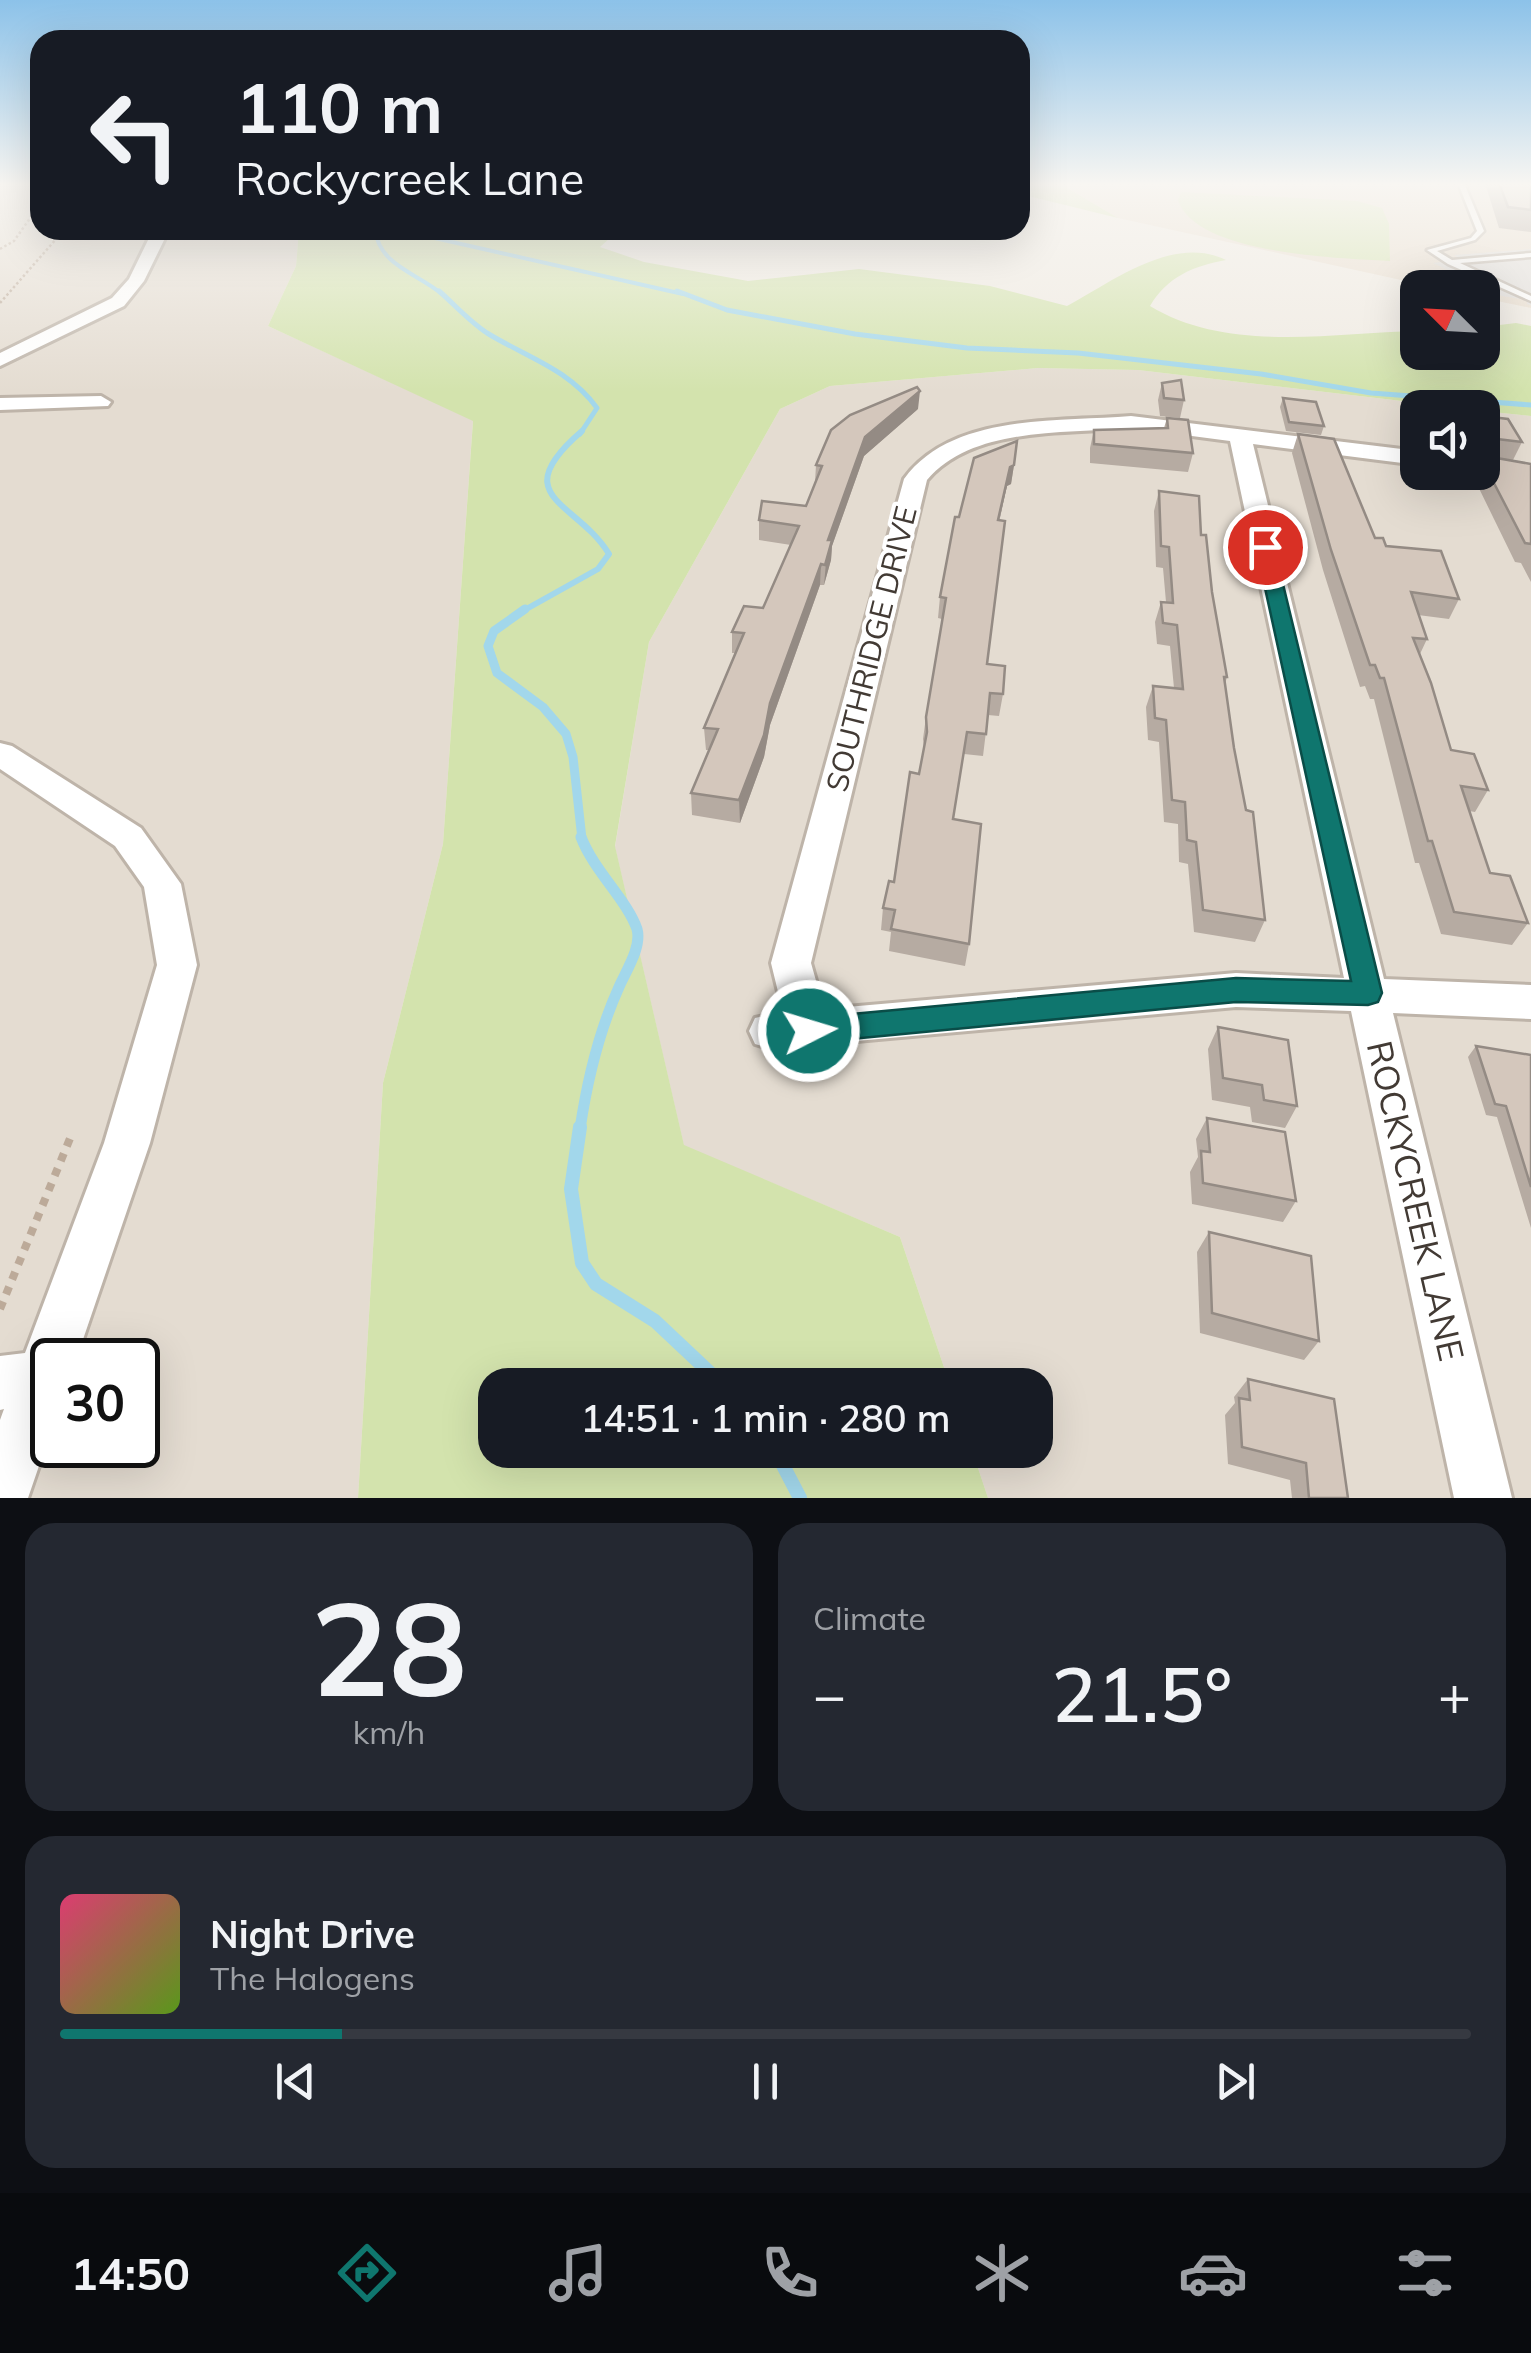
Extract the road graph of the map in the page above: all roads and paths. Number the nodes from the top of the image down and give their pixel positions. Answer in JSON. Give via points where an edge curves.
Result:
{"nodes":[{"id":1,"x":44,"y":253,"type":"edge"},
{"id":2,"x":150,"y":253,"type":"edge"},
{"id":3,"x":1436,"y":253,"type":"edge"},
{"id":4,"x":1531,"y":256,"type":"edge"},
{"id":5,"x":1451,"y":262,"type":"junction"},
{"id":6,"x":1531,"y":299,"type":"edge"},
{"id":7,"x":0,"y":302,"type":"edge"},
{"id":8,"x":0,"y":360,"type":"edge"},
{"id":9,"x":101,"y":402,"type":"dead end"},
{"id":10,"x":0,"y":404,"type":"edge"},
{"id":11,"x":1240,"y":436,"type":"junction"},
{"id":12,"x":1400,"y":456,"type":"edge"},
{"id":13,"x":0,"y":754,"type":"edge"},
{"id":14,"x":1368,"y":993,"type":"junction"},
{"id":15,"x":1531,"y":1002,"type":"edge"},
{"id":16,"x":71,"y":1136,"type":"dead end"},
{"id":17,"x":0,"y":1310,"type":"edge"},
{"id":18,"x":22,"y":1381,"type":"edge"},
{"id":19,"x":0,"y":1498,"type":"edge"},
{"id":20,"x":1483,"y":1498,"type":"edge"}],
"edges":[{"from":1,"to":7,"type":"path"},
{"from":2,"to":8,"type":"street","via":[[118,302]]},
{"from":3,"to":5,"type":"lane"},
{"from":4,"to":5,"type":"lane"},
{"from":5,"to":6,"type":"lane"},
{"from":9,"to":10,"type":"street"},
{"from":11,"to":12,"type":"street","name":"SOUTHRIDGE DRIVE"},
{"from":11,"to":14,"type":"street","name":"ROCKYCREEK LANE"},
{"from":11,"to":14,"type":"street","name":"SOUTHRIDGE DRIVE","via":[[1130,422],[990,435],[934,458],[916,479],[791,963],[790,1031],[1236,990]]},
{"from":13,"to":18,"type":"street","via":[[128,836],[162,884],[177,965],[127,1143]]},
{"from":14,"to":15,"type":"street"},
{"from":14,"to":20,"type":"street","name":"ROCKYCREEK LANE"},
{"from":16,"to":17,"type":"path"},
{"from":18,"to":19,"type":"street"}]}
